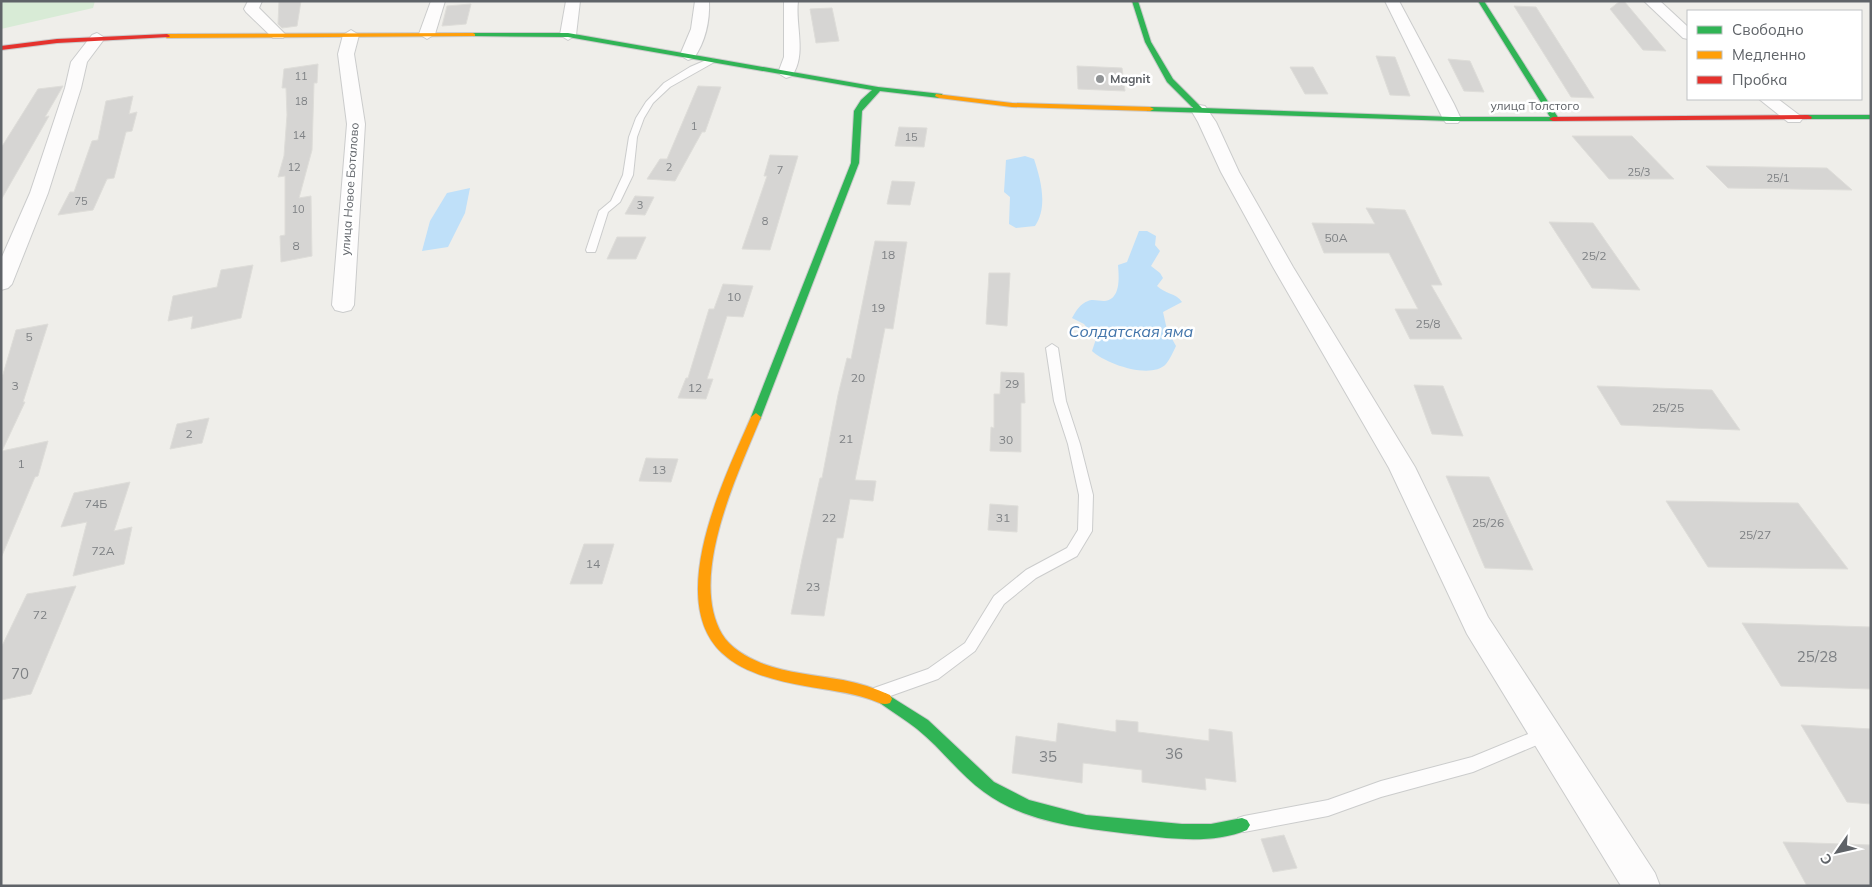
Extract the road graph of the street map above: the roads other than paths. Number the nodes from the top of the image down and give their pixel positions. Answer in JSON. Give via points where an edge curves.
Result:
{"nodes":[{"id":1,"x":255,"y":1,"type":"edge"},
{"id":2,"x":438,"y":1,"type":"edge"},
{"id":3,"x":573,"y":1,"type":"edge"},
{"id":4,"x":702,"y":1,"type":"edge"},
{"id":5,"x":791,"y":1,"type":"edge"},
{"id":6,"x":1135,"y":1,"type":"edge"},
{"id":7,"x":1392,"y":1,"type":"edge"},
{"id":8,"x":1481,"y":1,"type":"edge"},
{"id":9,"x":1651,"y":1,"type":"edge"},
{"id":10,"x":427,"y":34,"type":"junction"},
{"id":11,"x":568,"y":34,"type":"junction"},
{"id":12,"x":278,"y":35,"type":"junction"},
{"id":13,"x":1687,"y":35,"type":"edge"},
{"id":14,"x":350,"y":39,"type":"junction"},
{"id":15,"x":1,"y":44,"type":"edge"},
{"id":16,"x":91,"y":45,"type":"junction"},
{"id":17,"x":14,"y":46,"type":"junction"},
{"id":18,"x":1,"y":48,"type":"edge"},
{"id":19,"x":688,"y":55,"type":"junction"},
{"id":20,"x":714,"y":60,"type":"junction"},
{"id":21,"x":789,"y":66,"type":"junction"},
{"id":22,"x":878,"y":90,"type":"junction"},
{"id":23,"x":1770,"y":101,"type":"edge"},
{"id":24,"x":1199,"y":110,"type":"junction"},
{"id":25,"x":1871,"y":117,"type":"edge"},
{"id":26,"x":1794,"y":118,"type":"junction"},
{"id":27,"x":1452,"y":119,"type":"junction"},
{"id":28,"x":1555,"y":119,"type":"junction"},
{"id":29,"x":591,"y":250,"type":"dead end"},
{"id":30,"x":1,"y":284,"type":"edge"},
{"id":31,"x":343,"y":305,"type":"dead end"},
{"id":32,"x":1052,"y":348,"type":"dead end"},
{"id":33,"x":875,"y":694,"type":"junction"},
{"id":34,"x":1545,"y":734,"type":"junction"},
{"id":35,"x":1242,"y":824,"type":"joint"},
{"id":36,"x":1642,"y":886,"type":"edge"}],
"edges":[{"from":1,"to":12,"type":"street","via":[[251,9]]},
{"from":2,"to":10,"type":"street"},
{"from":3,"to":11,"type":"street"},
{"from":4,"to":19,"type":"street","via":[[703,13],[697,37]]},
{"from":5,"to":21,"type":"street","via":[[788,11]]},
{"from":6,"to":24,"type":"street","via":[[1148,42],[1170,80]]},
{"from":7,"to":27,"type":"street"},
{"from":8,"to":28,"type":"street"},
{"from":9,"to":13,"type":"street"},
{"from":10,"to":11,"type":"street","name":"улица Толстого"},
{"from":10,"to":14,"type":"street","name":"улица Толстого"},
{"from":11,"to":19,"type":"street","name":"улица Толстого"},
{"from":12,"to":14,"type":"street","name":"улица Толстого"},
{"from":12,"to":16,"type":"street","name":"улица Толстого"},
{"from":14,"to":31,"type":"street","name":"улица Новое Боталово","via":[[346,54],[356,124]]},
{"from":15,"to":17,"type":"lane"},
{"from":16,"to":17,"type":"street","name":"улица Толстого"},
{"from":16,"to":30,"type":"street","via":[[79,62],[39,193]]},
{"from":17,"to":18,"type":"street","name":"улица Толстого"},
{"from":19,"to":20,"type":"street","name":"улица Толстого"},
{"from":20,"to":21,"type":"street","name":"улица Толстого"},
{"from":20,"to":29,"type":"lane","via":[[667,85],[650,102],[633,137],[628,175],[615,202],[604,212]]},
{"from":21,"to":22,"type":"street","name":"улица Толстого"},
{"from":22,"to":24,"type":"street","name":"улица Толстого","via":[[1012,105]]},
{"from":22,"to":33,"type":"street","via":[[860,105],[858,149],[854,163],[720,505],[710,536],[705,579],[706,602],[716,638],[730,653],[747,663],[778,673]]},
{"from":23,"to":26,"type":"street"},
{"from":24,"to":27,"type":"street","name":"улица Толстого"},
{"from":24,"to":34,"type":"street","via":[[1283,267],[1402,467],[1477,625]]},
{"from":25,"to":26,"type":"street","name":"улица Толстого"},
{"from":26,"to":28,"type":"street","name":"улица Толстого"},
{"from":27,"to":28,"type":"street","name":"улица Толстого"},
{"from":32,"to":33,"type":"lane","via":[[1060,400],[1086,496],[1085,531],[1072,552],[1031,574],[999,600],[970,647],[933,674]]},
{"from":33,"to":35,"type":"street","via":[[913,714],[989,787],[1040,813],[1071,821],[1201,832]]},
{"from":34,"to":35,"type":"lane","via":[[1473,764],[1381,789],[1328,808]]},
{"from":34,"to":36,"type":"street"}]}
